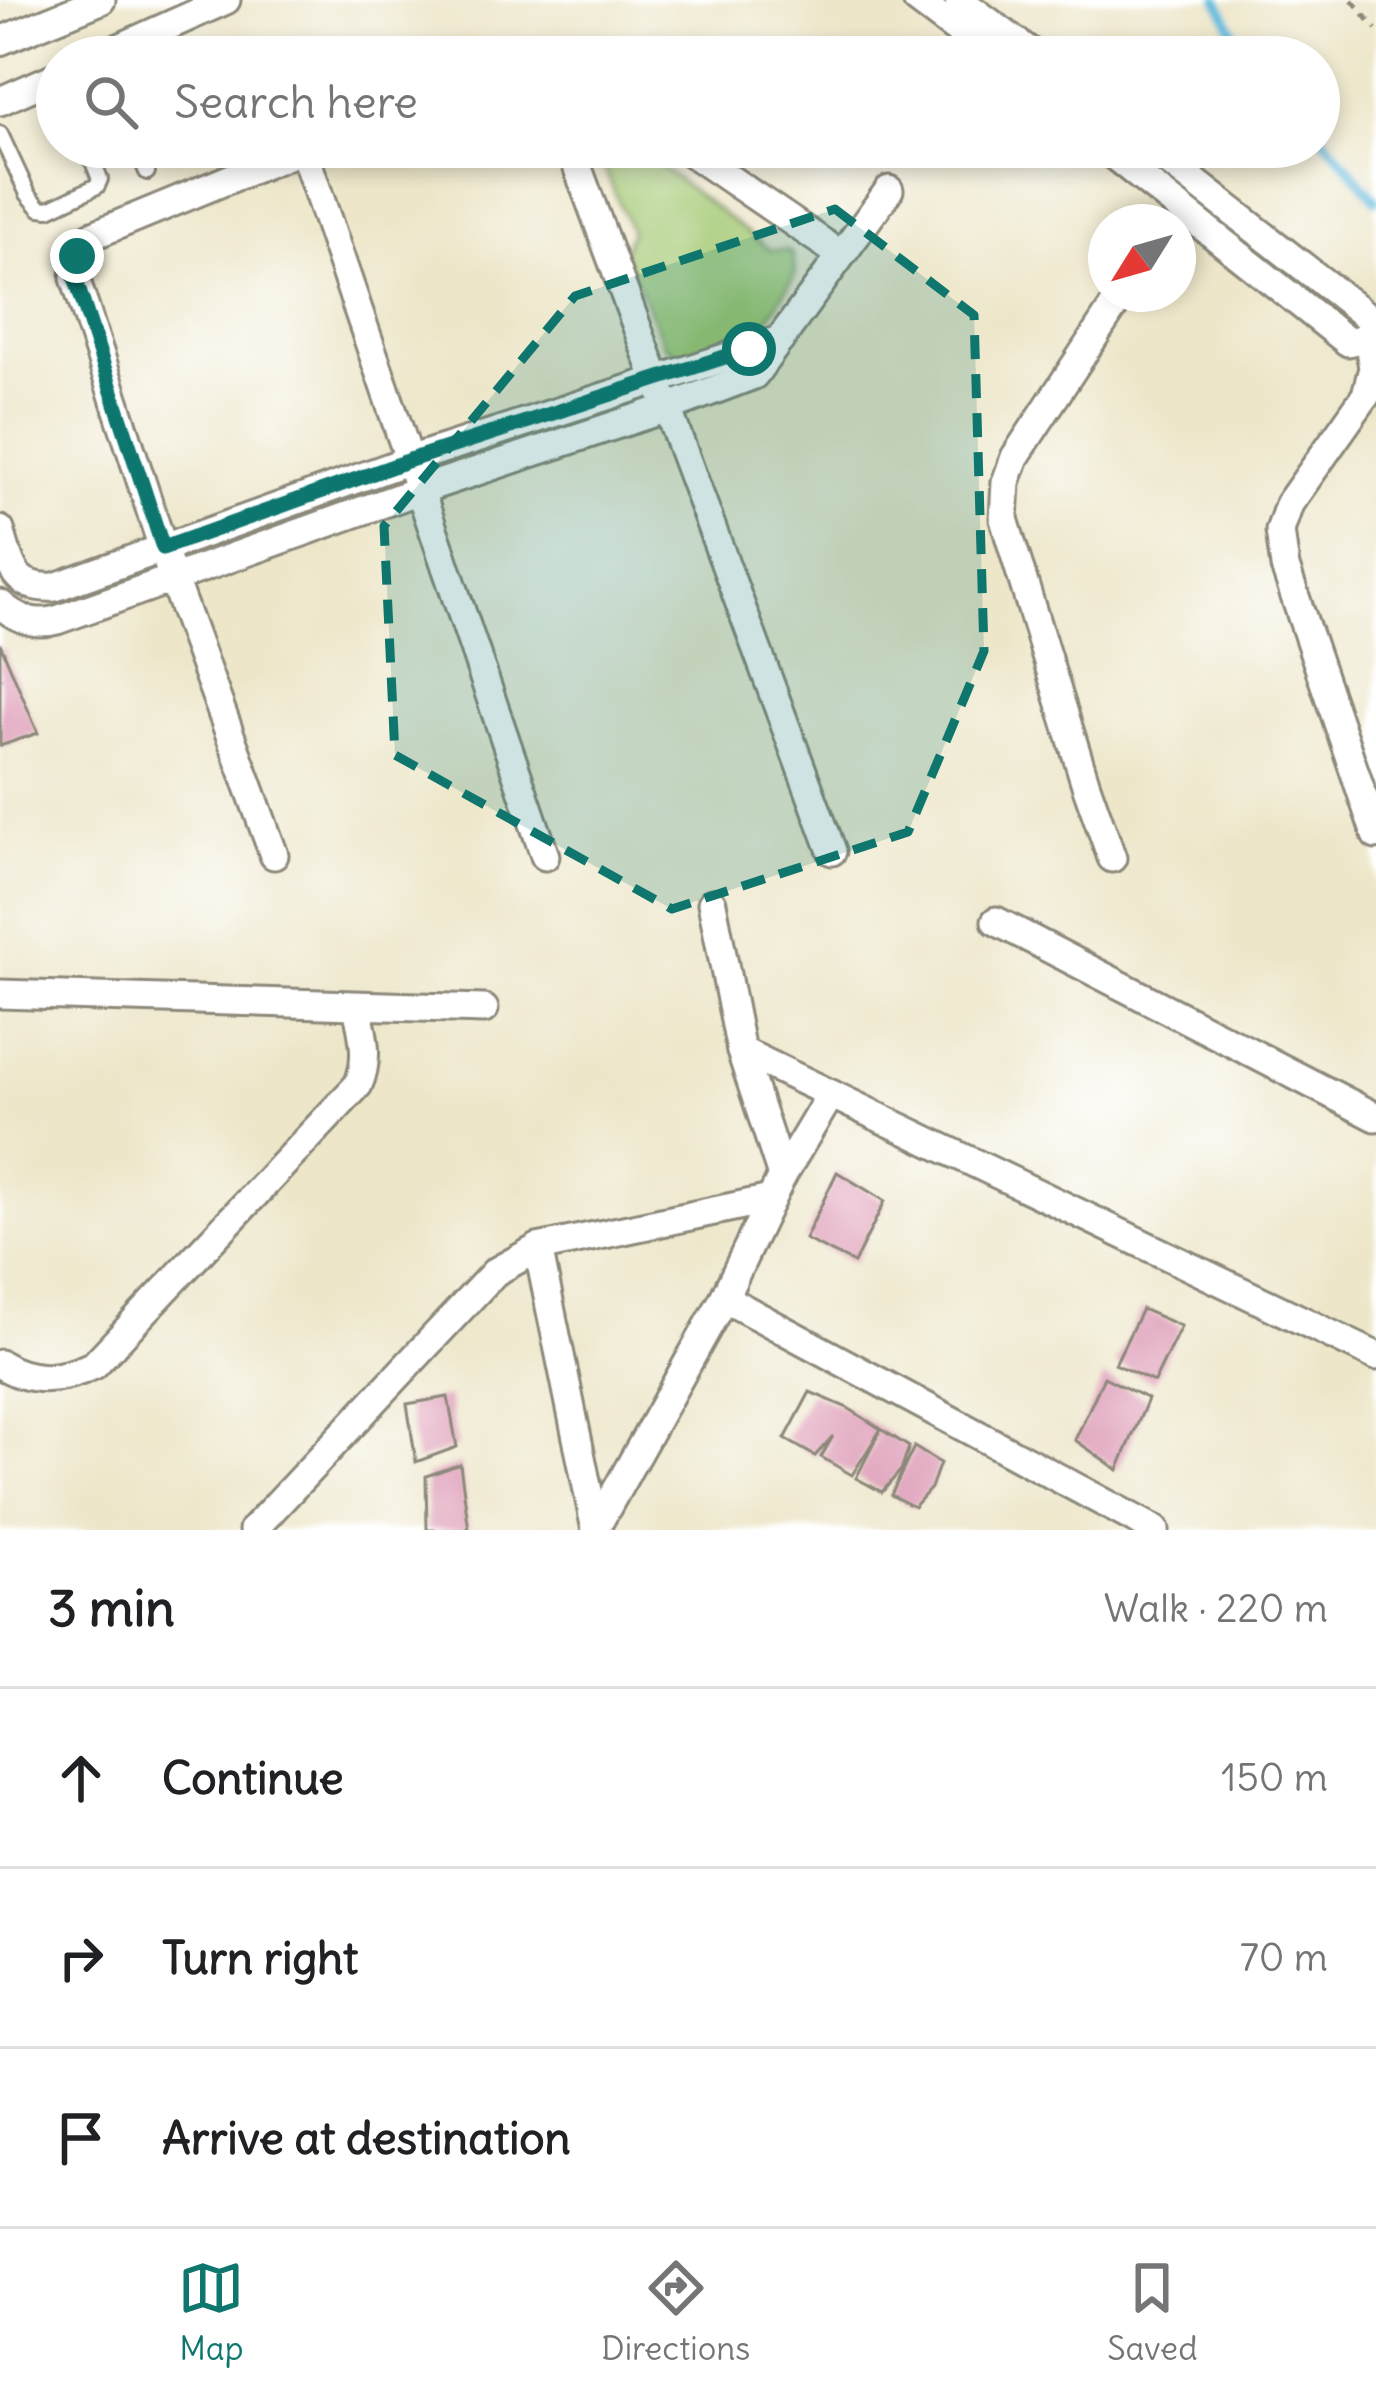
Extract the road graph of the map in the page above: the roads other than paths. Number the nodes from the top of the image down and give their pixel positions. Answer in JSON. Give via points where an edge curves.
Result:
{"nodes":[{"id":1,"x":101,"y":0,"type":"edge"},
{"id":2,"x":226,"y":0,"type":"edge"},
{"id":3,"x":917,"y":0,"type":"edge"},
{"id":4,"x":959,"y":0,"type":"edge"},
{"id":5,"x":146,"y":36,"type":"edge"},
{"id":6,"x":965,"y":36,"type":"edge"},
{"id":7,"x":1008,"y":36,"type":"edge"},
{"id":8,"x":0,"y":41,"type":"edge"},
{"id":9,"x":36,"y":86,"type":"edge"},
{"id":10,"x":0,"y":101,"type":"edge"},
{"id":11,"x":0,"y":134,"type":"edge"},
{"id":12,"x":96,"y":168,"type":"edge"},
{"id":13,"x":145,"y":168,"type":"edge"},
{"id":14,"x":256,"y":168,"type":"edge"},
{"id":15,"x":312,"y":168,"type":"edge"},
{"id":16,"x":578,"y":168,"type":"edge"},
{"id":17,"x":713,"y":168,"type":"edge"},
{"id":18,"x":1125,"y":168,"type":"edge"},
{"id":19,"x":1176,"y":168,"type":"edge"},
{"id":20,"x":147,"y":172,"type":"dead end"},
{"id":21,"x":1195,"y":184,"type":"junction"},
{"id":22,"x":889,"y":190,"type":"dead end"},
{"id":23,"x":1163,"y":204,"type":"edge"},
{"id":24,"x":1181,"y":204,"type":"edge"},
{"id":25,"x":1196,"y":231,"type":"edge"},
{"id":26,"x":841,"y":255,"type":"junction"},
{"id":27,"x":1110,"y":312,"type":"edge"},
{"id":28,"x":1367,"y":338,"type":"junction"},
{"id":29,"x":780,"y":340,"type":"junction"},
{"id":30,"x":658,"y":380,"type":"junction"},
{"id":31,"x":667,"y":408,"type":"junction"},
{"id":32,"x":410,"y":460,"type":"junction"},
{"id":33,"x":420,"y":490,"type":"junction"},
{"id":34,"x":0,"y":530,"type":"edge"},
{"id":35,"x":163,"y":548,"type":"junction"},
{"id":36,"x":173,"y":579,"type":"junction"},
{"id":37,"x":0,"y":604,"type":"edge"},
{"id":38,"x":1376,"y":835,"type":"edge"},
{"id":39,"x":832,"y":851,"type":"dead end"},
{"id":40,"x":274,"y":855,"type":"dead end"},
{"id":41,"x":544,"y":856,"type":"dead end"},
{"id":42,"x":1112,"y":858,"type":"dead end"},
{"id":43,"x":712,"y":903,"type":"dead end"},
{"id":44,"x":996,"y":921,"type":"dead end"},
{"id":45,"x":0,"y":994,"type":"edge"},
{"id":46,"x":357,"y":1006,"type":"junction"},
{"id":47,"x":484,"y":1009,"type":"dead end"},
{"id":48,"x":741,"y":1051,"type":"junction"},
{"id":49,"x":831,"y":1094,"type":"junction"},
{"id":50,"x":1376,"y":1117,"type":"edge"},
{"id":51,"x":776,"y":1188,"type":"junction"},
{"id":52,"x":538,"y":1248,"type":"junction"},
{"id":53,"x":724,"y":1298,"type":"junction"},
{"id":54,"x":1376,"y":1356,"type":"edge"},
{"id":55,"x":0,"y":1364,"type":"edge"},
{"id":56,"x":594,"y":1529,"type":"edge"},
{"id":57,"x":253,"y":1530,"type":"edge"},
{"id":58,"x":1156,"y":1530,"type":"edge"}],
"edges":[{"from":1,"to":8,"type":"street"},
{"from":2,"to":5,"type":"street"},
{"from":3,"to":6,"type":"street"},
{"from":4,"to":7,"type":"street"},
{"from":9,"to":10,"type":"street"},
{"from":11,"to":12,"type":"lane","via":[[40,208],[97,186]]},
{"from":13,"to":20,"type":"lane"},
{"from":14,"to":35,"type":"street","via":[[91,236],[77,256],[75,278]]},
{"from":15,"to":32,"type":"street"},
{"from":16,"to":30,"type":"street"},
{"from":17,"to":26,"type":"street"},
{"from":18,"to":23,"type":"street"},
{"from":19,"to":21,"type":"street"},
{"from":21,"to":24,"type":"street"},
{"from":21,"to":28,"type":"street","via":[[1369,318]]},
{"from":22,"to":26,"type":"street"},
{"from":25,"to":28,"type":"street","via":[[1348,342]]},
{"from":26,"to":29,"type":"street"},
{"from":27,"to":42,"type":"street","via":[[1016,457],[1004,519]]},
{"from":28,"to":38,"type":"street","via":[[1373,368],[1366,395],[1288,504],[1280,531],[1285,567]]},
{"from":29,"to":30,"type":"street"},
{"from":29,"to":31,"type":"street","via":[[754,375]]},
{"from":30,"to":31,"type":"street"},
{"from":30,"to":32,"type":"street"},
{"from":31,"to":33,"type":"street"},
{"from":31,"to":39,"type":"street"},
{"from":32,"to":33,"type":"street"},
{"from":32,"to":35,"type":"street"},
{"from":33,"to":36,"type":"street"},
{"from":33,"to":41,"type":"street"},
{"from":34,"to":35,"type":"street","via":[[20,582],[36,589]]},
{"from":35,"to":36,"type":"street"},
{"from":36,"to":37,"type":"street","via":[[44,623]]},
{"from":36,"to":40,"type":"street"},
{"from":43,"to":48,"type":"street"},
{"from":44,"to":50,"type":"street"},
{"from":45,"to":46,"type":"street"},
{"from":46,"to":47,"type":"street"},
{"from":46,"to":55,"type":"street","via":[[366,1055],[358,1085],[94,1366],[47,1379]]},
{"from":48,"to":49,"type":"street"},
{"from":48,"to":51,"type":"street"},
{"from":49,"to":51,"type":"street"},
{"from":49,"to":54,"type":"street"},
{"from":51,"to":52,"type":"street"},
{"from":51,"to":53,"type":"street"},
{"from":52,"to":56,"type":"street"},
{"from":52,"to":57,"type":"street","via":[[495,1272]]},
{"from":53,"to":56,"type":"street"},
{"from":53,"to":58,"type":"street"}]}
